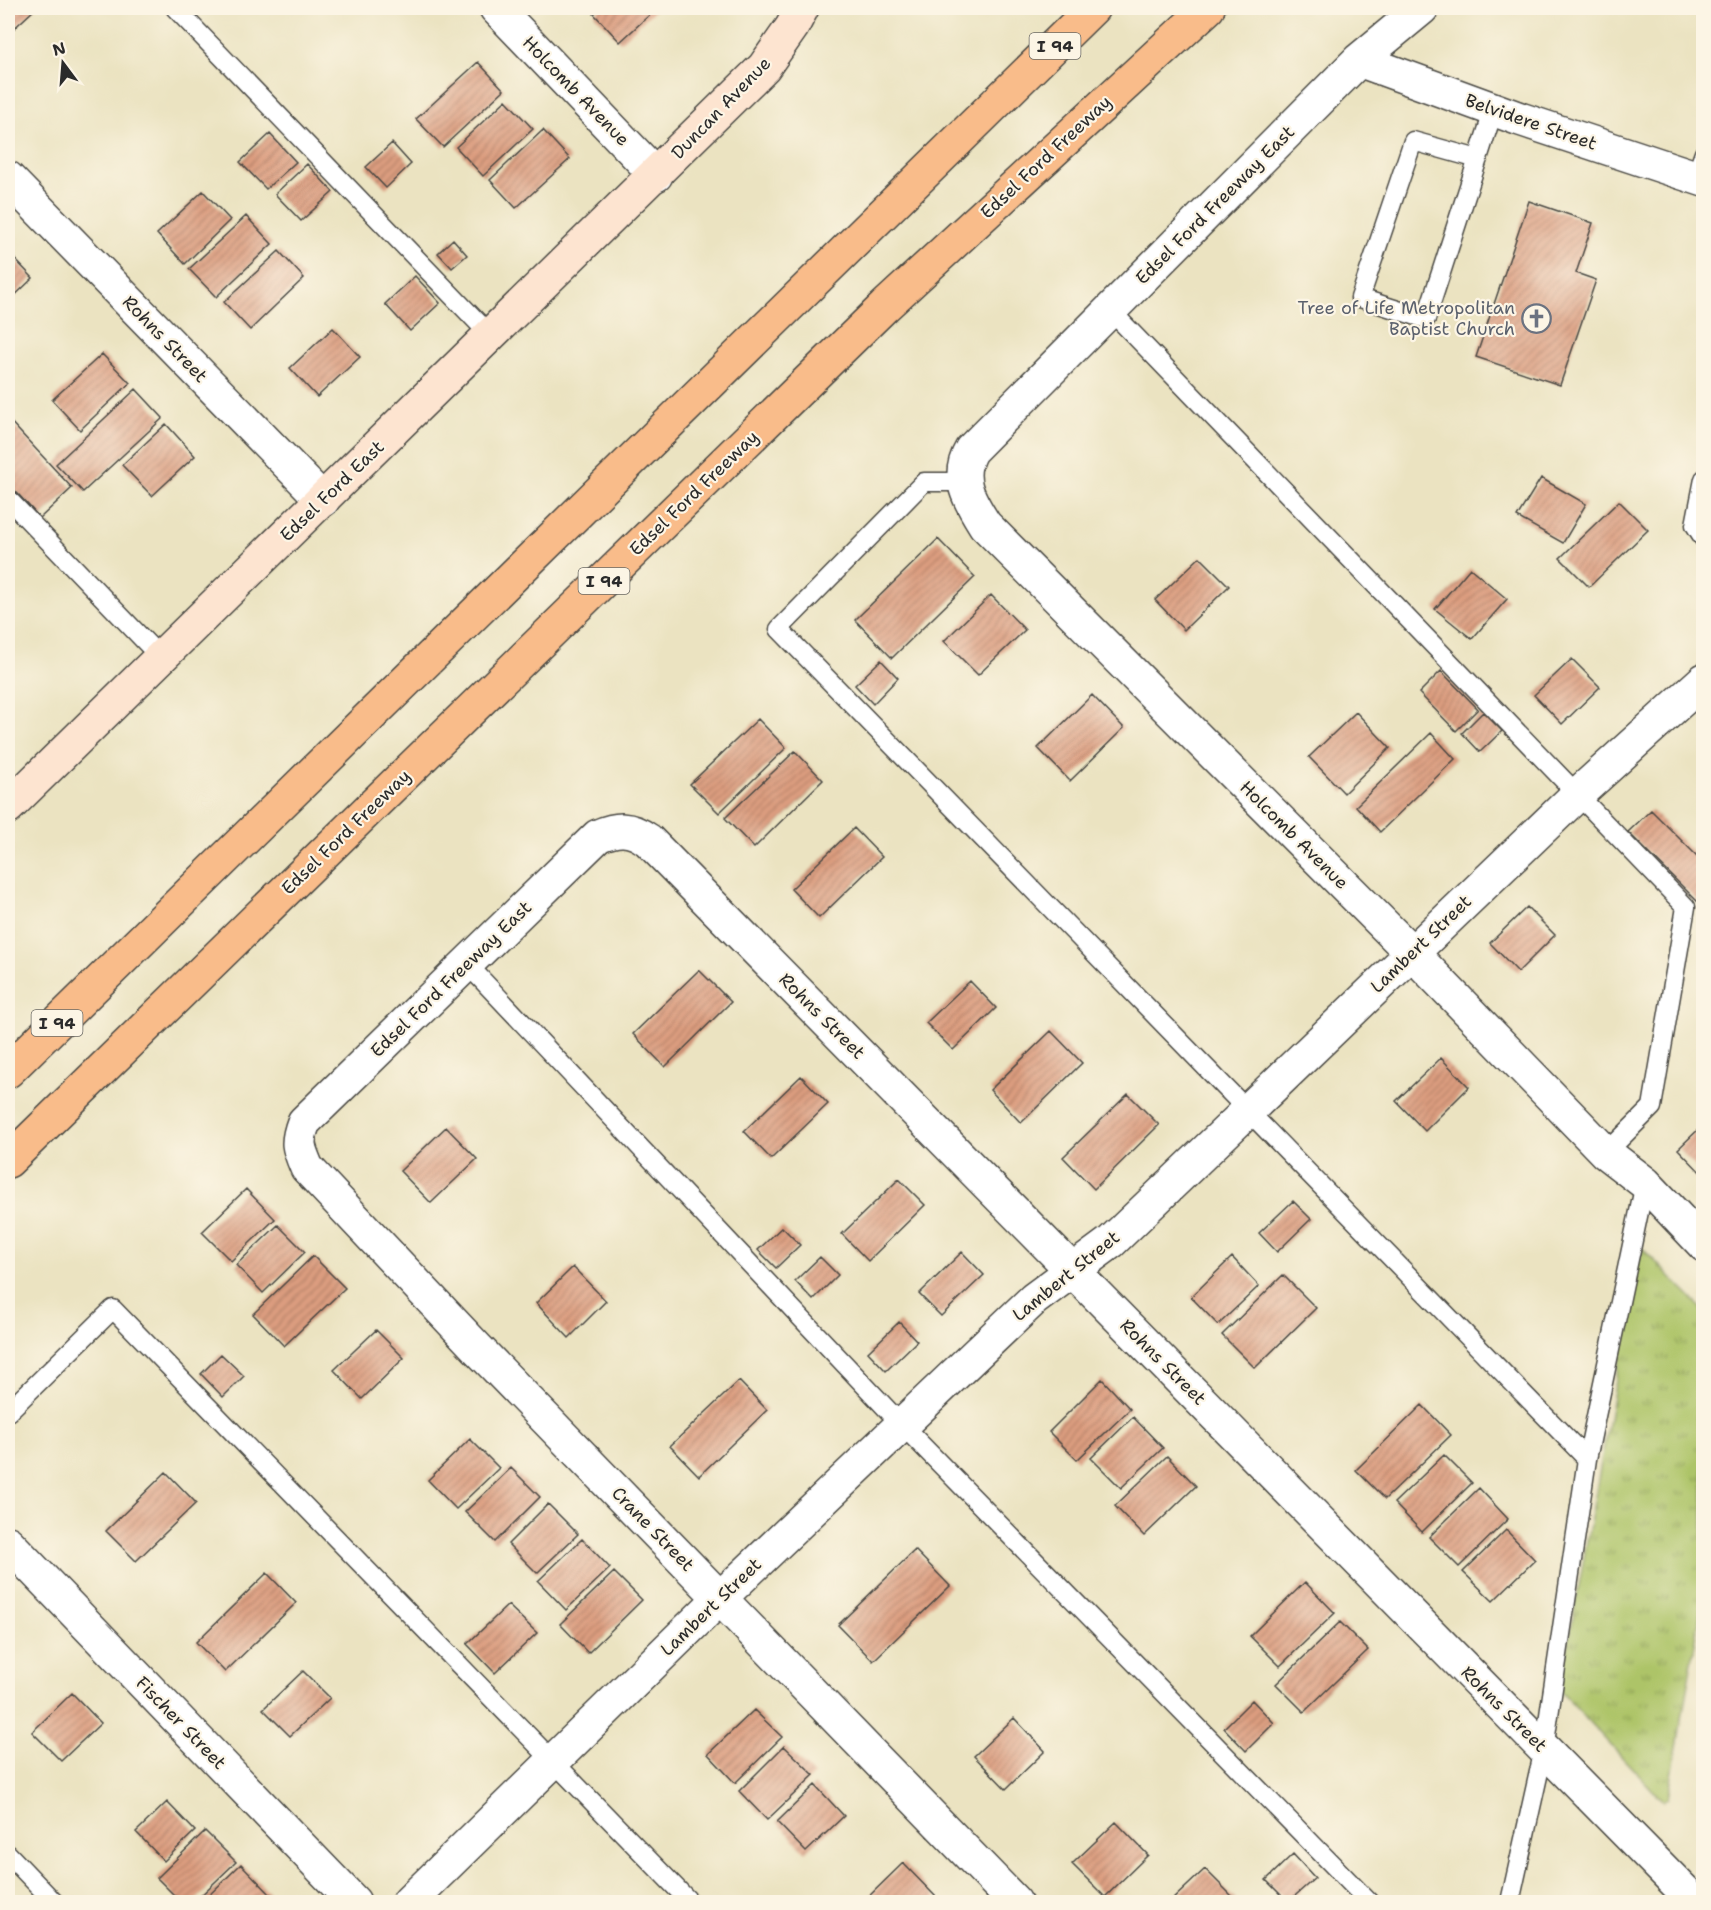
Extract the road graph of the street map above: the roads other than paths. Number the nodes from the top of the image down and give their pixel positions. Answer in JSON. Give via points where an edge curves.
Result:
{"nodes":[{"id":1,"x":175,"y":8,"type":"edge"},
{"id":2,"x":496,"y":8,"type":"edge"},
{"id":3,"x":802,"y":8,"type":"edge"},
{"id":4,"x":1093,"y":8,"type":"edge"},
{"id":5,"x":1208,"y":8,"type":"edge"},
{"id":6,"x":1422,"y":8,"type":"edge"},
{"id":7,"x":1359,"y":60,"type":"junction"},
{"id":8,"x":1494,"y":109,"type":"junction"},
{"id":9,"x":1478,"y":159,"type":"junction"},
{"id":10,"x":1701,"y":170,"type":"edge"},
{"id":11,"x":656,"y":175,"type":"junction"},
{"id":12,"x":8,"y":178,"type":"edge"},
{"id":13,"x":1111,"y":311,"type":"junction"},
{"id":14,"x":491,"y":336,"type":"junction"},
{"id":15,"x":1704,"y":479,"type":"edge"},
{"id":16,"x":964,"y":482,"type":"junction"},
{"id":17,"x":8,"y":499,"type":"edge"},
{"id":18,"x":323,"y":500,"type":"junction"},
{"id":19,"x":1704,"y":539,"type":"edge"},
{"id":20,"x":160,"y":658,"type":"junction"},
{"id":21,"x":1704,"y":680,"type":"edge"},
{"id":22,"x":1578,"y":794,"type":"junction"},
{"id":23,"x":8,"y":807,"type":"edge"},
{"id":24,"x":626,"y":830,"type":"joint"},
{"id":25,"x":1412,"y":953,"type":"junction"},
{"id":26,"x":467,"y":964,"type":"junction"},
{"id":27,"x":8,"y":1071,"type":"edge"},
{"id":28,"x":1248,"y":1110,"type":"junction"},
{"id":29,"x":299,"y":1150,"type":"joint"},
{"id":30,"x":1606,"y":1153,"type":"junction"},
{"id":31,"x":8,"y":1161,"type":"edge"},
{"id":32,"x":1645,"y":1183,"type":"junction"},
{"id":33,"x":1704,"y":1245,"type":"edge"},
{"id":34,"x":1073,"y":1271,"type":"junction"},
{"id":35,"x":8,"y":1412,"type":"edge"},
{"id":36,"x":902,"y":1425,"type":"junction"},
{"id":37,"x":1587,"y":1459,"type":"junction"},
{"id":38,"x":8,"y":1543,"type":"edge"},
{"id":39,"x":720,"y":1598,"type":"junction"},
{"id":40,"x":1544,"y":1749,"type":"junction"},
{"id":41,"x":554,"y":1761,"type":"junction"},
{"id":42,"x":8,"y":1854,"type":"edge"},
{"id":43,"x":54,"y":1902,"type":"edge"},
{"id":44,"x":354,"y":1902,"type":"edge"},
{"id":45,"x":409,"y":1902,"type":"edge"},
{"id":46,"x":690,"y":1902,"type":"edge"},
{"id":47,"x":1015,"y":1902,"type":"edge"},
{"id":48,"x":1369,"y":1902,"type":"edge"},
{"id":49,"x":1510,"y":1902,"type":"edge"},
{"id":50,"x":1695,"y":1902,"type":"edge"}],
"edges":[{"from":1,"to":14,"type":"lane"},
{"from":2,"to":11,"type":"street","name":"Holcomb Avenue"},
{"from":3,"to":11,"type":"street","name":"Duncan Avenue","via":[[764,67]]},
{"from":4,"to":27,"type":"highway","number":"I 94"},
{"from":5,"to":31,"type":"highway","name":"Edsel Ford Freeway","number":"I 94","via":[[884,307]]},
{"from":6,"to":7,"type":"street","name":"Edsel Ford Freeway East"},
{"from":7,"to":8,"type":"street","name":"Belvidere Street"},
{"from":7,"to":13,"type":"street","name":"Edsel Ford Freeway East"},
{"from":8,"to":9,"type":"lane"},
{"from":8,"to":10,"type":"street","name":"Belvidere Street"},
{"from":9,"to":9,"type":"lane","via":[[1426,319],[1360,298],[1413,141]]},
{"from":11,"to":14,"type":"street","name":"Edsel Ford East"},
{"from":12,"to":18,"type":"street","name":"Rohns Street"},
{"from":13,"to":16,"type":"street","name":"Edsel Ford Freeway East","via":[[971,450],[963,464]]},
{"from":13,"to":22,"type":"lane"},
{"from":14,"to":18,"type":"street","name":"Edsel Ford East"},
{"from":15,"to":19,"type":"lane","via":[[1695,525]]},
{"from":16,"to":25,"type":"street","name":"Holcomb Avenue","via":[[985,525]]},
{"from":16,"to":28,"type":"lane","via":[[924,482],[778,629]]},
{"from":17,"to":20,"type":"lane"},
{"from":18,"to":20,"type":"street","name":"Edsel Ford East"},
{"from":20,"to":23,"type":"street","name":"Edsel Ford East"},
{"from":21,"to":22,"type":"street","name":"Lambert Street"},
{"from":22,"to":25,"type":"street","name":"Lambert Street"},
{"from":22,"to":30,"type":"lane","via":[[1686,907],[1652,1107]]},
{"from":24,"to":26,"type":"street","name":"Edsel Ford Freeway East","via":[[616,829],[598,836]]},
{"from":24,"to":34,"type":"street","name":"Rohns Street","via":[[648,840]]},
{"from":25,"to":28,"type":"street","name":"Lambert Street"},
{"from":25,"to":30,"type":"street","name":"Holcomb Avenue"},
{"from":26,"to":29,"type":"street","name":"Edsel Ford Freeway East","via":[[304,1122],[297,1140]]},
{"from":26,"to":36,"type":"lane"},
{"from":28,"to":34,"type":"street","name":"Lambert Street","via":[[1111,1242]]},
{"from":28,"to":37,"type":"lane"},
{"from":29,"to":39,"type":"street","name":"Crane Street","via":[[307,1168]]},
{"from":30,"to":32,"type":"street","name":"Holcomb Avenue"},
{"from":32,"to":33,"type":"street","name":"Holcomb Avenue"},
{"from":32,"to":37,"type":"lane"},
{"from":34,"to":36,"type":"street","name":"Lambert Street","via":[[1034,1299]]},
{"from":34,"to":40,"type":"street","name":"Rohns Street"},
{"from":35,"to":41,"type":"lane","via":[[113,1309]]},
{"from":36,"to":39,"type":"street","name":"Lambert Street"},
{"from":36,"to":48,"type":"lane"},
{"from":37,"to":40,"type":"lane"},
{"from":38,"to":44,"type":"street","name":"Fischer Street"},
{"from":39,"to":41,"type":"street","name":"Lambert Street"},
{"from":39,"to":47,"type":"street","name":"Crane Street"},
{"from":40,"to":49,"type":"lane"},
{"from":40,"to":50,"type":"street","name":"Rohns Street"},
{"from":41,"to":45,"type":"street","name":"Lambert Street"},
{"from":41,"to":46,"type":"lane"},
{"from":42,"to":43,"type":"lane"}]}
